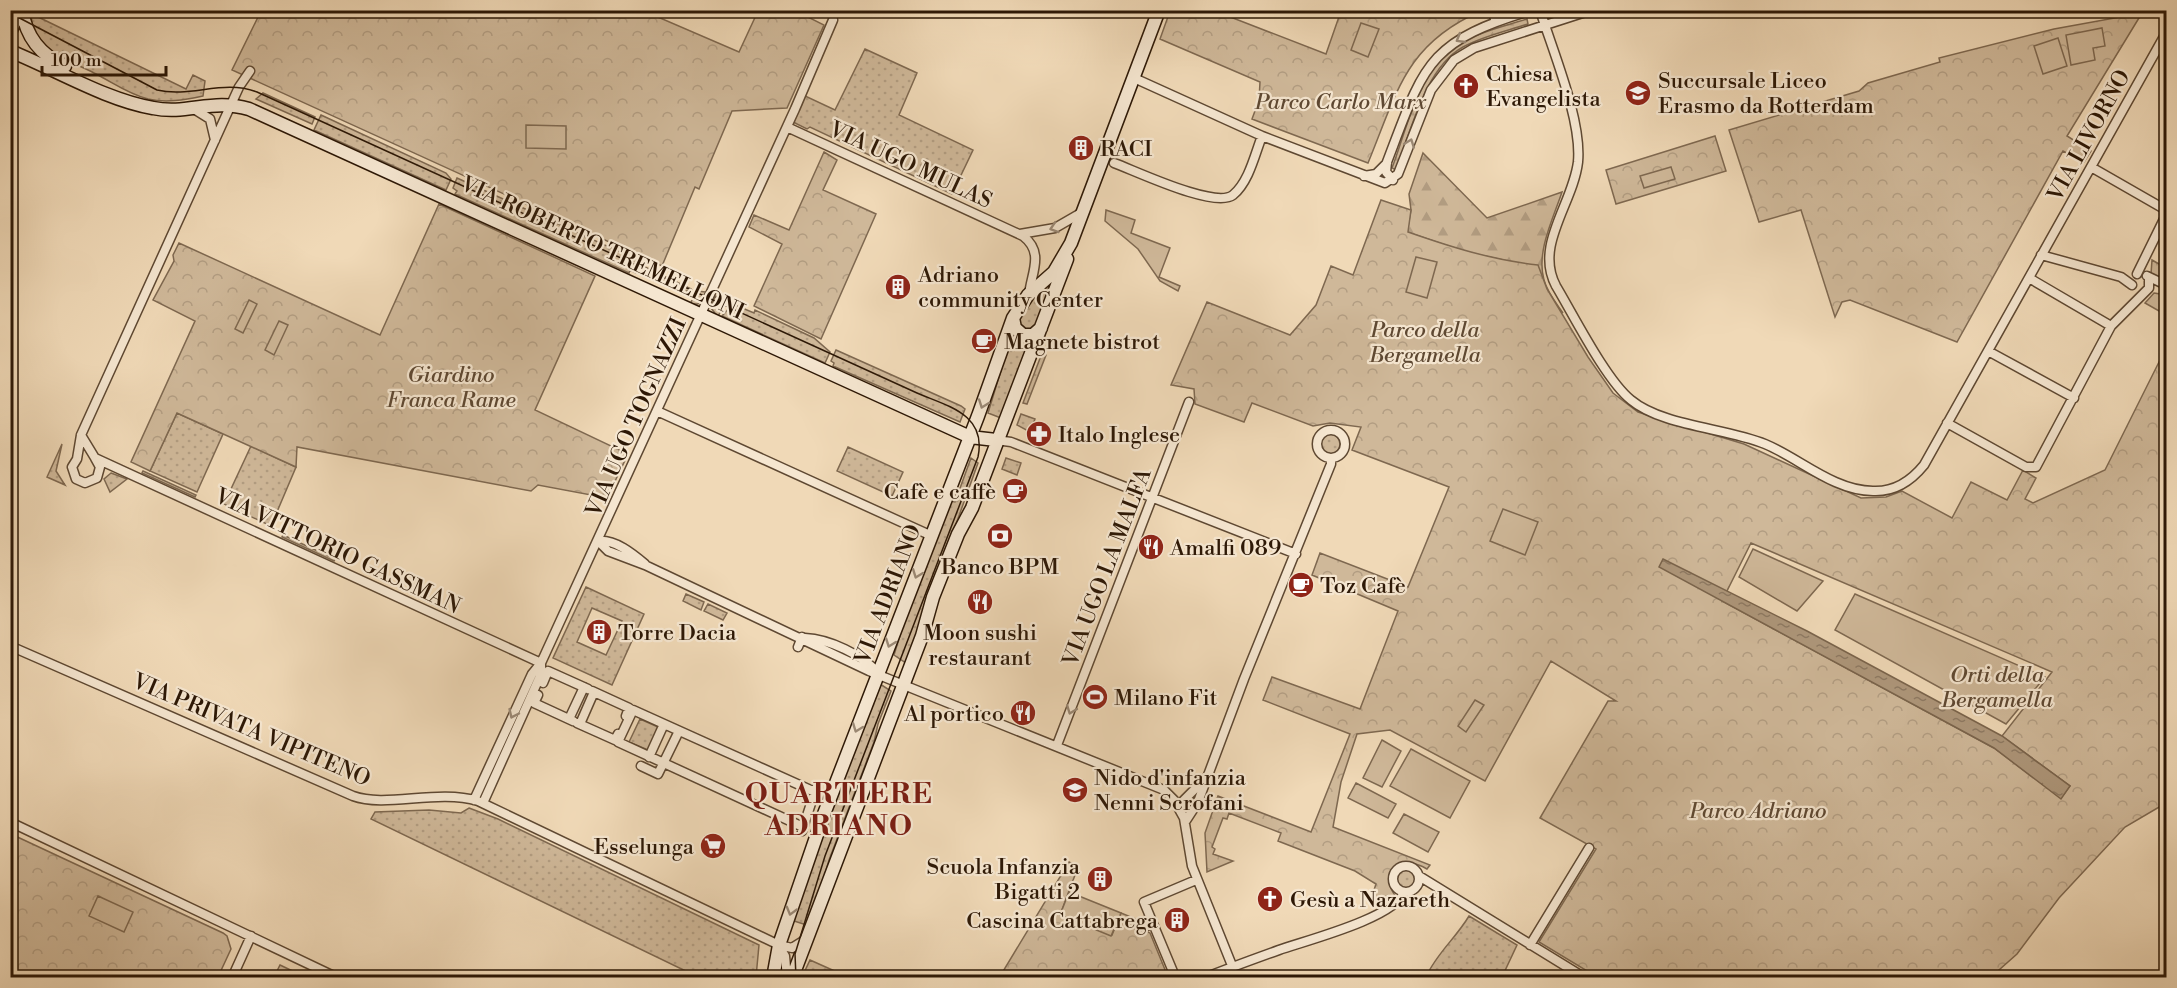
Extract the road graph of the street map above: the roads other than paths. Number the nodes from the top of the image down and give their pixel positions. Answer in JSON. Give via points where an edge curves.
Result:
{"nodes":[{"id":1,"x":21,"y":10,"type":"edge"},
{"id":2,"x":1159,"y":10,"type":"edge"},
{"id":3,"x":1492,"y":10,"type":"edge"},
{"id":4,"x":1533,"y":10,"type":"edge"},
{"id":5,"x":1540,"y":10,"type":"edge"},
{"id":6,"x":1592,"y":10,"type":"edge"},
{"id":7,"x":833,"y":20,"type":"dead end"},
{"id":8,"x":1496,"y":22,"type":"junction"},
{"id":9,"x":1544,"y":25,"type":"junction"},
{"id":10,"x":10,"y":33,"type":"edge"},
{"id":11,"x":2166,"y":33,"type":"edge"},
{"id":12,"x":10,"y":51,"type":"edge"},
{"id":13,"x":250,"y":71,"type":"dead end"},
{"id":14,"x":1134,"y":78,"type":"junction"},
{"id":15,"x":114,"y":96,"type":"junction"},
{"id":16,"x":232,"y":104,"type":"junction"},
{"id":17,"x":191,"y":108,"type":"junction"},
{"id":18,"x":787,"y":127,"type":"junction"},
{"id":19,"x":1262,"y":136,"type":"junction"},
{"id":20,"x":215,"y":143,"type":"junction"},
{"id":21,"x":1387,"y":162,"type":"junction"},
{"id":22,"x":1114,"y":163,"type":"dead end"},
{"id":23,"x":2091,"y":167,"type":"junction"},
{"id":24,"x":1386,"y":172,"type":"junction"},
{"id":25,"x":1363,"y":176,"type":"junction"},
{"id":26,"x":1393,"y":180,"type":"junction"},
{"id":27,"x":1377,"y":182,"type":"junction"},
{"id":28,"x":2166,"y":210,"type":"edge"},
{"id":29,"x":1084,"y":211,"type":"junction"},
{"id":30,"x":2166,"y":215,"type":"edge"},
{"id":31,"x":1020,"y":234,"type":"junction"},
{"id":32,"x":1071,"y":243,"type":"junction"},
{"id":33,"x":2148,"y":252,"type":"junction"},
{"id":34,"x":2042,"y":255,"type":"junction"},
{"id":35,"x":2136,"y":275,"type":"junction"},
{"id":36,"x":2121,"y":277,"type":"junction"},
{"id":37,"x":2148,"y":277,"type":"junction"},
{"id":38,"x":2029,"y":278,"type":"junction"},
{"id":39,"x":2166,"y":286,"type":"edge"},
{"id":40,"x":2132,"y":287,"type":"junction"},
{"id":41,"x":2147,"y":289,"type":"junction"},
{"id":42,"x":1029,"y":295,"type":"junction"},
{"id":43,"x":2127,"y":309,"type":"junction"},
{"id":44,"x":701,"y":314,"type":"junction"},
{"id":45,"x":1014,"y":318,"type":"junction"},
{"id":46,"x":1042,"y":325,"type":"junction"},
{"id":47,"x":2111,"y":326,"type":"junction"},
{"id":48,"x":1988,"y":351,"type":"junction"},
{"id":49,"x":2074,"y":398,"type":"junction"},
{"id":50,"x":1189,"y":402,"type":"dead end"},
{"id":51,"x":657,"y":411,"type":"junction"},
{"id":52,"x":1947,"y":423,"type":"junction"},
{"id":53,"x":81,"y":435,"type":"junction"},
{"id":54,"x":970,"y":437,"type":"junction"},
{"id":55,"x":996,"y":440,"type":"junction"},
{"id":56,"x":94,"y":458,"type":"junction"},
{"id":57,"x":1330,"y":458,"type":"dead end"},
{"id":58,"x":77,"y":459,"type":"junction"},
{"id":59,"x":120,"y":470,"type":"junction"},
{"id":60,"x":100,"y":472,"type":"junction"},
{"id":61,"x":1152,"y":498,"type":"junction"},
{"id":62,"x":932,"y":536,"type":"junction"},
{"id":63,"x":598,"y":542,"type":"junction"},
{"id":64,"x":1296,"y":554,"type":"junction"},
{"id":65,"x":802,"y":638,"type":"junction"},
{"id":66,"x":10,"y":645,"type":"edge"},
{"id":67,"x":798,"y":647,"type":"dead end"},
{"id":68,"x":541,"y":663,"type":"junction"},
{"id":69,"x":878,"y":674,"type":"junction"},
{"id":70,"x":903,"y":684,"type":"junction"},
{"id":71,"x":589,"y":690,"type":"junction"},
{"id":72,"x":575,"y":722,"type":"junction"},
{"id":73,"x":664,"y":724,"type":"junction"},
{"id":74,"x":679,"y":731,"type":"junction"},
{"id":75,"x":1057,"y":745,"type":"junction"},
{"id":76,"x":650,"y":757,"type":"junction"},
{"id":77,"x":663,"y":763,"type":"junction"},
{"id":78,"x":641,"y":766,"type":"dead end"},
{"id":79,"x":1205,"y":778,"type":"junction"},
{"id":80,"x":478,"y":802,"type":"junction"},
{"id":81,"x":1178,"y":806,"type":"junction"},
{"id":82,"x":10,"y":822,"type":"edge"},
{"id":83,"x":1185,"y":822,"type":"junction"},
{"id":84,"x":1589,"y":848,"type":"dead end"},
{"id":85,"x":1419,"y":876,"type":"junction"},
{"id":86,"x":1197,"y":880,"type":"junction"},
{"id":87,"x":1417,"y":887,"type":"junction"},
{"id":88,"x":1438,"y":889,"type":"junction"},
{"id":89,"x":1404,"y":892,"type":"junction"},
{"id":90,"x":1153,"y":924,"type":"junction"},
{"id":91,"x":1140,"y":928,"type":"dead end"},
{"id":92,"x":251,"y":936,"type":"junction"},
{"id":93,"x":809,"y":937,"type":"junction"},
{"id":94,"x":779,"y":945,"type":"junction"},
{"id":95,"x":1530,"y":945,"type":"junction"},
{"id":96,"x":1232,"y":967,"type":"junction"},
{"id":97,"x":1174,"y":974,"type":"dead end"},
{"id":98,"x":232,"y":978,"type":"edge"},
{"id":99,"x":338,"y":978,"type":"edge"},
{"id":100,"x":773,"y":978,"type":"edge"},
{"id":101,"x":787,"y":978,"type":"edge"},
{"id":102,"x":792,"y":978,"type":"edge"},
{"id":103,"x":1204,"y":978,"type":"edge"},
{"id":104,"x":1237,"y":978,"type":"edge"},
{"id":105,"x":1585,"y":978,"type":"edge"}],
"edges":[{"from":1,"to":10,"type":"street"},
{"from":1,"to":15,"type":"street","via":[[28,33],[43,53]]},
{"from":2,"to":14,"type":"street","name":"VIA ADRIANO"},
{"from":3,"to":8,"type":"street"},
{"from":4,"to":8,"type":"street"},
{"from":5,"to":9,"type":"street","name":"VIA LIVORNO"},
{"from":6,"to":9,"type":"street"},
{"from":7,"to":18,"type":"street","name":"VIA UGO TOGNAZZI"},
{"from":8,"to":21,"type":"street","one_way":true,"via":[[1460,38],[1433,61],[1414,92]]},
{"from":26,"to":9,"type":"street","one_way":true,"via":[[1401,169],[1431,90],[1444,69],[1469,51]]},
{"from":9,"to":52,"type":"street","name":"VIA LIVORNO","via":[[1576,127],[1578,149],[1575,174],[1551,245],[1550,272],[1624,394],[1655,414],[1754,440],[1843,484],[1869,491],[1892,489],[1912,477]]},
{"from":11,"to":23,"type":"street","name":"VIA LIVORNO"},
{"from":12,"to":15,"type":"street","name":"VIA ROBERTO TREMELLONI"},
{"from":13,"to":16,"type":"street"},
{"from":14,"to":19,"type":"street"},
{"from":14,"to":29,"type":"street","name":"VIA ADRIANO"},
{"from":15,"to":17,"type":"street","name":"VIA ROBERTO TREMELLONI","via":[[153,108]]},
{"from":16,"to":17,"type":"street","name":"VIA ROBERTO TREMELLONI"},
{"from":16,"to":20,"type":"street"},
{"from":16,"to":44,"type":"street","name":"VIA ROBERTO TREMELLONI"},
{"from":17,"to":20,"type":"street","via":[[210,120]]},
{"from":18,"to":31,"type":"street","name":"VIA UGO MULAS"},
{"from":18,"to":44,"type":"street","name":"VIA UGO TOGNAZZI"},
{"from":19,"to":22,"type":"street","via":[[1241,186],[1224,199],[1198,195]]},
{"from":19,"to":25,"type":"street"},
{"from":20,"to":53,"type":"street"},
{"from":21,"to":24,"type":"street"},
{"from":21,"to":25,"type":"street","via":[[1374,176]]},
{"from":23,"to":28,"type":"street"},
{"from":23,"to":34,"type":"street","name":"VIA LIVORNO"},
{"from":24,"to":26,"type":"street"},
{"from":24,"to":27,"type":"street"},
{"from":25,"to":27,"type":"street"},
{"from":26,"to":27,"type":"street"},
{"from":29,"to":31,"type":"street","one_way":true,"via":[[1060,226]]},
{"from":29,"to":32,"type":"street","name":"VIA ADRIANO"},
{"from":30,"to":33,"type":"street"},
{"from":31,"to":42,"type":"street","name":"VIA UGO MULAS","via":[[1032,244],[1037,258]]},
{"from":32,"to":42,"type":"street","name":"VIA ADRIANO","via":[[1054,272]]},
{"from":32,"to":46,"type":"street","name":"VIA ADRIANO"},
{"from":33,"to":35,"type":"street"},
{"from":33,"to":37,"type":"street"},
{"from":34,"to":36,"type":"street"},
{"from":34,"to":38,"type":"street","name":"VIA LIVORNO"},
{"from":35,"to":36,"type":"street"},
{"from":35,"to":37,"type":"street"},
{"from":35,"to":40,"type":"street"},
{"from":36,"to":40,"type":"street"},
{"from":37,"to":39,"type":"street"},
{"from":37,"to":41,"type":"street"},
{"from":38,"to":47,"type":"street"},
{"from":38,"to":48,"type":"street","name":"VIA LIVORNO"},
{"from":39,"to":41,"type":"street"},
{"from":40,"to":41,"type":"street","via":[[2138,292]]},
{"from":40,"to":43,"type":"street"},
{"from":41,"to":43,"type":"street"},
{"from":42,"to":45,"type":"street","name":"VIA ADRIANO"},
{"from":43,"to":47,"type":"street"},
{"from":44,"to":51,"type":"street","name":"VIA UGO TOGNAZZI"},
{"from":44,"to":54,"type":"street","name":"VIA ROBERTO TREMELLONI"},
{"from":45,"to":46,"type":"street","via":[[1016,329],[1025,336],[1035,334]]},
{"from":45,"to":54,"type":"street","name":"VIA ADRIANO","one_way":true},
{"from":46,"to":55,"type":"street","name":"VIA ADRIANO"},
{"from":47,"to":49,"type":"street"},
{"from":48,"to":49,"type":"street"},
{"from":48,"to":52,"type":"street","name":"VIA LIVORNO"},
{"from":49,"to":52,"type":"street","via":[[2036,467],[2026,466]]},
{"from":50,"to":61,"type":"street","name":"VIA UGO LA MALFA"},
{"from":51,"to":62,"type":"street"},
{"from":51,"to":63,"type":"street","name":"VIA UGO TOGNAZZI"},
{"from":53,"to":56,"type":"street"},
{"from":53,"to":58,"type":"street"},
{"from":54,"to":55,"type":"street","name":"VIA ROBERTO TREMELLONI"},
{"from":54,"to":62,"type":"street","name":"VIA ADRIANO"},
{"from":55,"to":61,"type":"street","via":[[1011,442]]},
{"from":55,"to":70,"type":"street","name":"VIA ADRIANO"},
{"from":56,"to":58,"type":"street","via":[[85,455]]},
{"from":56,"to":59,"type":"street","name":"VIA VITTORIO GASSMAN"},
{"from":56,"to":60,"type":"street"},
{"from":57,"to":64,"type":"street"},
{"from":58,"to":60,"type":"street","via":[[72,471],[80,482],[93,482]]},
{"from":59,"to":60,"type":"street"},
{"from":59,"to":68,"type":"street","name":"VIA VITTORIO GASSMAN"},
{"from":61,"to":64,"type":"street"},
{"from":61,"to":75,"type":"street","name":"VIA UGO LA MALFA","one_way":true},
{"from":62,"to":69,"type":"street","name":"VIA ADRIANO","one_way":true},
{"from":63,"to":65,"type":"street","via":[[608,551]]},
{"from":63,"to":68,"type":"street","name":"VIA UGO TOGNAZZI"},
{"from":64,"to":79,"type":"street"},
{"from":65,"to":67,"type":"street"},
{"from":65,"to":69,"type":"street","via":[[826,642],[870,663]]},
{"from":66,"to":80,"type":"street","name":"VIA PRIVATA VIPITENO","via":[[360,799],[448,796]]},
{"from":68,"to":80,"type":"street","name":"VIA UGO TOGNAZZI","via":[[541,674]]},
{"from":69,"to":70,"type":"street"},
{"from":69,"to":94,"type":"street","name":"VIA ADRIANO","one_way":true},
{"from":70,"to":75,"type":"street"},
{"from":70,"to":93,"type":"street","name":"VIA ADRIANO"},
{"from":71,"to":72,"type":"street"},
{"from":71,"to":72,"type":"street","via":[[629,708],[615,740]]},
{"from":71,"to":72,"type":"street","via":[[548,671],[534,703]]},
{"from":73,"to":74,"type":"street"},
{"from":73,"to":76,"type":"street"},
{"from":73,"to":76,"type":"street","via":[[633,710],[618,742]]},
{"from":74,"to":77,"type":"street"},
{"from":74,"to":77,"type":"street","via":[[816,790],[802,829]]},
{"from":75,"to":81,"type":"street","via":[[1156,785]]},
{"from":76,"to":77,"type":"street"},
{"from":77,"to":78,"type":"street","via":[[658,774]]},
{"from":79,"to":81,"type":"street"},
{"from":79,"to":83,"type":"street","via":[[1198,802]]},
{"from":80,"to":94,"type":"street","name":"VIA PRIVATA VIPITENO"},
{"from":81,"to":83,"type":"street"},
{"from":82,"to":92,"type":"street"},
{"from":83,"to":86,"type":"street"},
{"from":84,"to":95,"type":"street"},
{"from":85,"to":87,"type":"street"},
{"from":85,"to":88,"type":"street"},
{"from":85,"to":89,"type":"street","via":[[1410,867],[1398,869],[1394,884]]},
{"from":86,"to":90,"type":"street","via":[[1144,902]]},
{"from":86,"to":96,"type":"street"},
{"from":87,"to":88,"type":"street"},
{"from":87,"to":89,"type":"street"},
{"from":88,"to":95,"type":"street"},
{"from":89,"to":96,"type":"street","via":[[1394,904],[1341,931]]},
{"from":90,"to":91,"type":"street"},
{"from":90,"to":97,"type":"street"},
{"from":92,"to":98,"type":"street"},
{"from":92,"to":99,"type":"street"},
{"from":93,"to":94,"type":"street","via":[[792,948]]},
{"from":93,"to":102,"type":"street","name":"VIA ADRIANO"},
{"from":94,"to":100,"type":"street","name":"VIA ADRIANO"},
{"from":94,"to":101,"type":"street"},
{"from":95,"to":105,"type":"street"},
{"from":96,"to":103,"type":"street"},
{"from":96,"to":104,"type":"street"}]}
